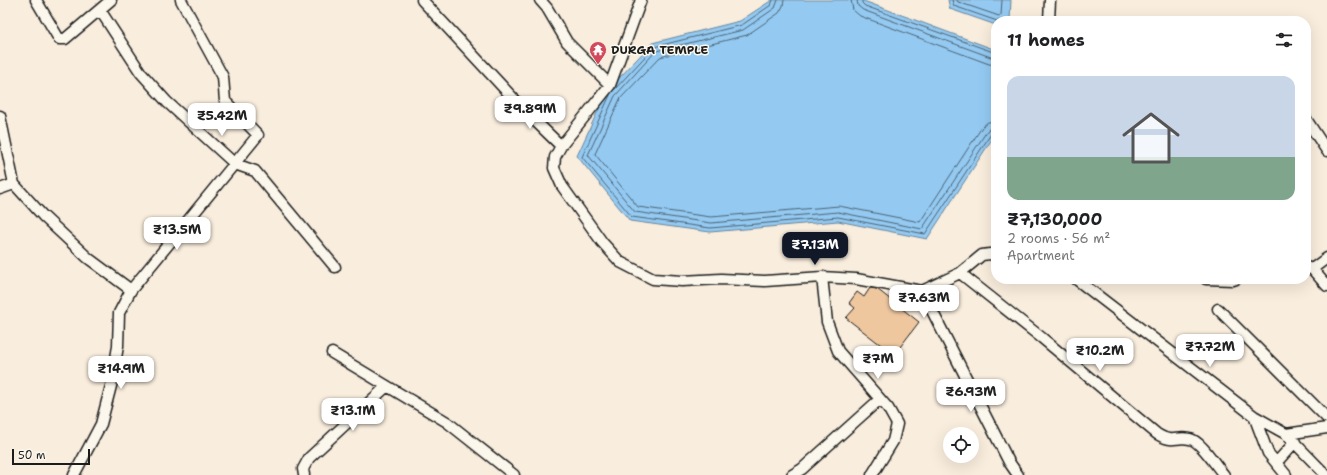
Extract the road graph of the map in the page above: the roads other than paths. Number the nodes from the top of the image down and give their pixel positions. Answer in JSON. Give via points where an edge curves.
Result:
{"nodes":[{"id":1,"x":36,"y":0,"type":"edge"},
{"id":2,"x":111,"y":0,"type":"edge"},
{"id":3,"x":180,"y":0,"type":"edge"},
{"id":4,"x":422,"y":0,"type":"edge"},
{"id":5,"x":540,"y":0,"type":"edge"},
{"id":6,"x":641,"y":0,"type":"edge"},
{"id":7,"x":1050,"y":0,"type":"edge"},
{"id":8,"x":100,"y":10,"type":"junction"},
{"id":9,"x":1049,"y":16,"type":"edge"},
{"id":10,"x":610,"y":85,"type":"junction"},
{"id":11,"x":0,"y":116,"type":"edge"},
{"id":12,"x":1311,"y":127,"type":"edge"},
{"id":13,"x":561,"y":146,"type":"junction"},
{"id":14,"x":1327,"y":151,"type":"edge"},
{"id":15,"x":235,"y":164,"type":"junction"},
{"id":16,"x":14,"y":184,"type":"junction"},
{"id":17,"x":0,"y":189,"type":"edge"},
{"id":18,"x":991,"y":254,"type":"edge"},
{"id":19,"x":1327,"y":258,"type":"edge"},
{"id":20,"x":1311,"y":267,"type":"edge"},
{"id":21,"x":335,"y":268,"type":"dead end"},
{"id":22,"x":1311,"y":270,"type":"edge"},
{"id":23,"x":960,"y":273,"type":"junction"},
{"id":24,"x":822,"y":277,"type":"junction"},
{"id":25,"x":1082,"y":284,"type":"edge"},
{"id":26,"x":1327,"y":286,"type":"edge"},
{"id":27,"x":131,"y":290,"type":"junction"},
{"id":28,"x":922,"y":291,"type":"junction"},
{"id":29,"x":1218,"y":309,"type":"dead end"},
{"id":30,"x":332,"y":353,"type":"dead end"},
{"id":31,"x":387,"y":386,"type":"junction"},
{"id":32,"x":880,"y":399,"type":"junction"},
{"id":33,"x":1254,"y":416,"type":"junction"},
{"id":34,"x":1327,"y":418,"type":"edge"},
{"id":35,"x":1327,"y":428,"type":"edge"},
{"id":36,"x":1286,"y":434,"type":"junction"},
{"id":37,"x":1295,"y":442,"type":"junction"},
{"id":38,"x":1276,"y":463,"type":"junction"},
{"id":39,"x":74,"y":475,"type":"edge"},
{"id":40,"x":304,"y":475,"type":"edge"},
{"id":41,"x":514,"y":475,"type":"edge"},
{"id":42,"x":792,"y":475,"type":"edge"},
{"id":43,"x":872,"y":475,"type":"edge"},
{"id":44,"x":1018,"y":475,"type":"edge"},
{"id":45,"x":1224,"y":475,"type":"edge"},
{"id":46,"x":1286,"y":475,"type":"edge"},
{"id":47,"x":1326,"y":475,"type":"edge"}],
"edges":[{"from":1,"to":8,"type":"street","via":[[59,39],[65,39]]},
{"from":2,"to":8,"type":"street"},
{"from":3,"to":15,"type":"street","via":[[223,77],[225,100],[258,135]]},
{"from":4,"to":13,"type":"street"},
{"from":5,"to":10,"type":"street","via":[[567,42]]},
{"from":6,"to":10,"type":"street"},
{"from":7,"to":9,"type":"street"},
{"from":8,"to":15,"type":"street","via":[[141,73],[167,102]]},
{"from":10,"to":13,"type":"street"},
{"from":11,"to":16,"type":"street"},
{"from":12,"to":14,"type":"street"},
{"from":13,"to":24,"type":"street","via":[[555,157],[554,168],[562,186],[602,242],[620,262],[653,279],[765,281]]},
{"from":15,"to":21,"type":"street","via":[[255,171]]},
{"from":15,"to":27,"type":"street"},
{"from":16,"to":17,"type":"street"},
{"from":16,"to":27,"type":"street","via":[[43,216],[88,258]]},
{"from":18,"to":23,"type":"street","via":[[982,255]]},
{"from":19,"to":20,"type":"street"},
{"from":22,"to":26,"type":"street"},
{"from":23,"to":28,"type":"street"},
{"from":23,"to":45,"type":"street","via":[[1157,434],[1173,441],[1190,439],[1198,442]]},
{"from":24,"to":28,"type":"street","via":[[856,279]]},
{"from":24,"to":32,"type":"street","via":[[827,322],[838,351]]},
{"from":25,"to":33,"type":"street"},
{"from":27,"to":39,"type":"street","via":[[119,313],[118,346],[102,424]]},
{"from":28,"to":44,"type":"street"},
{"from":29,"to":34,"type":"street"},
{"from":30,"to":31,"type":"street"},
{"from":31,"to":40,"type":"street","via":[[308,458],[303,470]]},
{"from":31,"to":41,"type":"street","via":[[447,422]]},
{"from":32,"to":42,"type":"street"},
{"from":32,"to":43,"type":"street","via":[[897,424],[893,441]]},
{"from":33,"to":36,"type":"street"},
{"from":33,"to":38,"type":"street","via":[[1268,453]]},
{"from":35,"to":36,"type":"street"},
{"from":36,"to":37,"type":"street"},
{"from":37,"to":38,"type":"street"},
{"from":37,"to":47,"type":"street"},
{"from":38,"to":46,"type":"street"}]}
